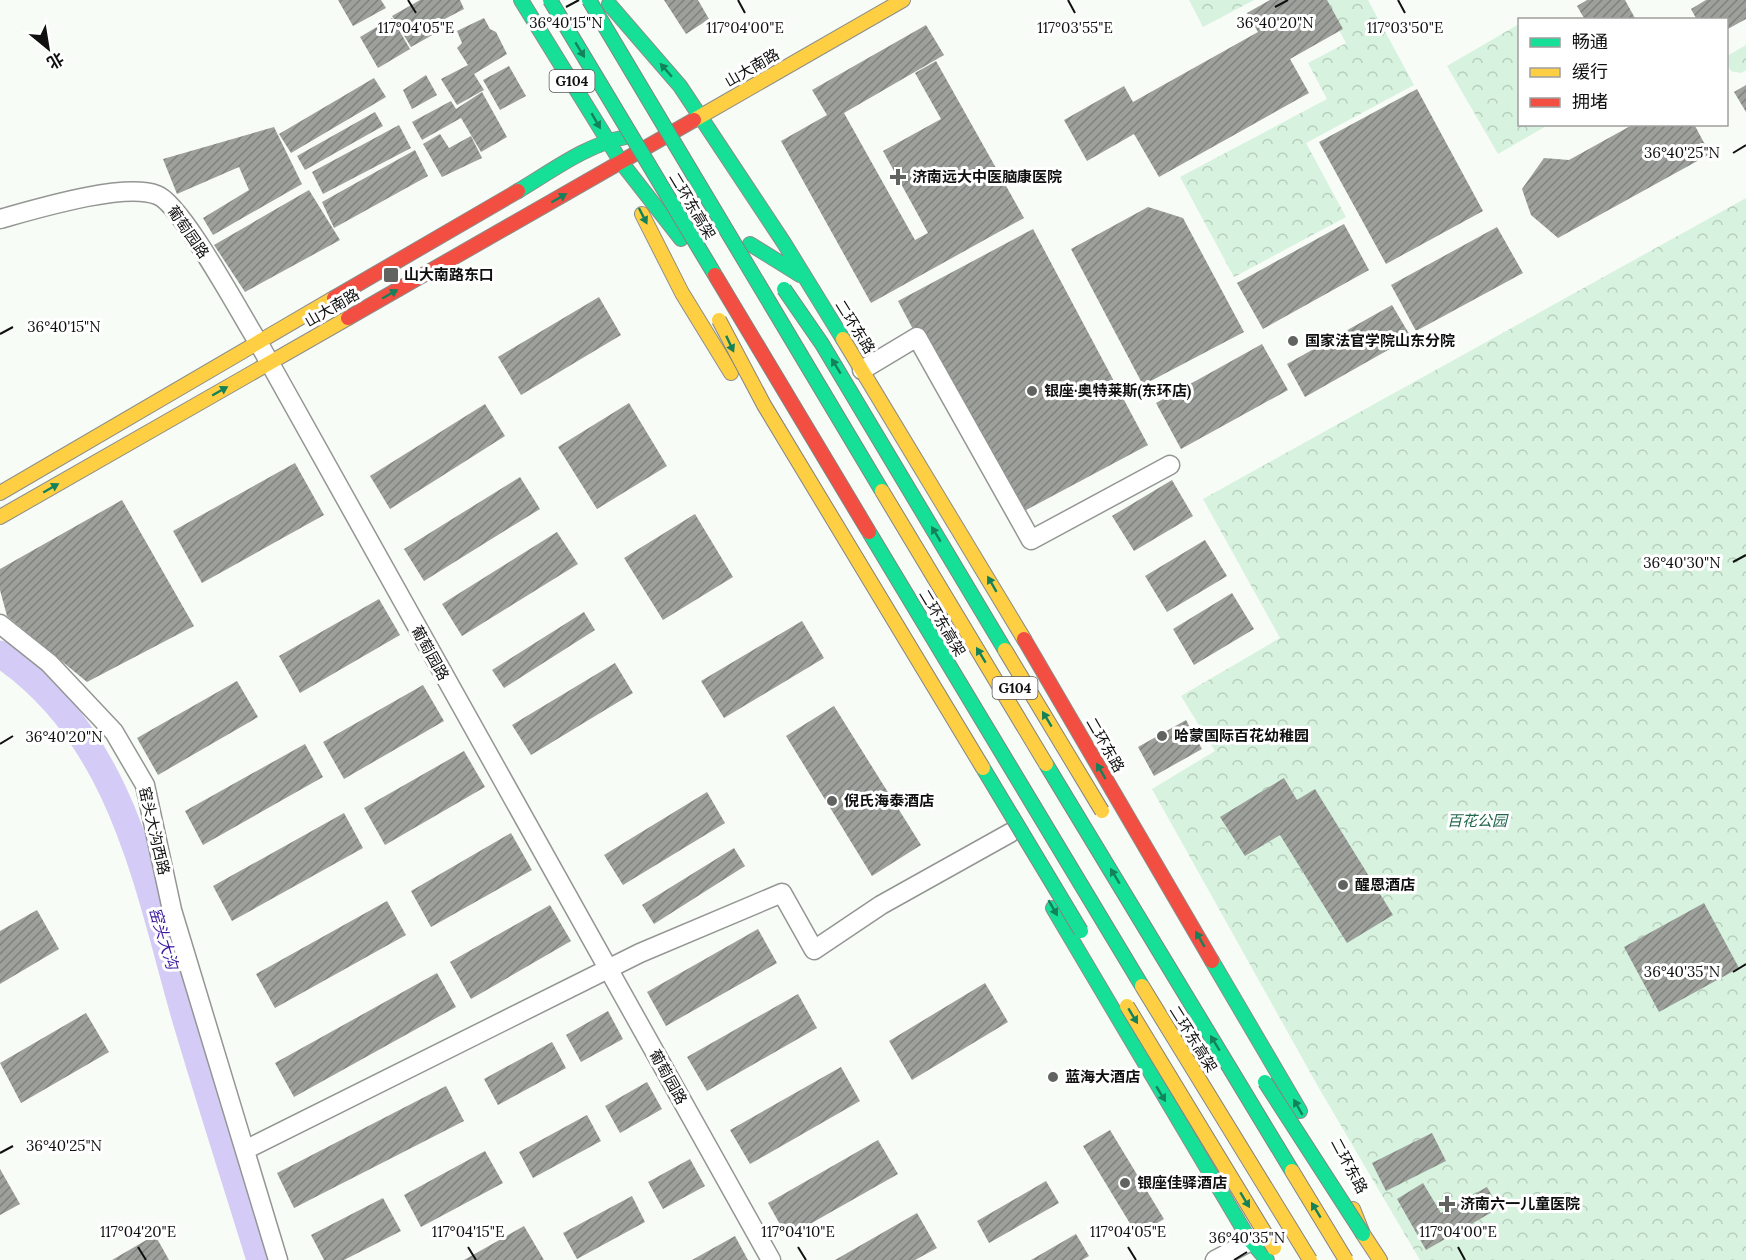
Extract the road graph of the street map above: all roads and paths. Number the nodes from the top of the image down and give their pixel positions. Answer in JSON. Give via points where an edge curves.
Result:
{"nodes":[{"id":1,"x":521,"y":0,"type":"edge"},
{"id":2,"x":550,"y":0,"type":"edge"},
{"id":3,"x":589,"y":0,"type":"edge"},
{"id":4,"x":903,"y":0,"type":"edge"},
{"id":5,"x":608,"y":2,"type":"edge"},
{"id":6,"x":702,"y":116,"type":"junction"},
{"id":7,"x":680,"y":129,"type":"junction"},
{"id":8,"x":608,"y":140,"type":"junction"},
{"id":9,"x":675,"y":144,"type":"junction"},
{"id":10,"x":643,"y":158,"type":"junction"},
{"id":11,"x":621,"y":162,"type":"junction"},
{"id":12,"x":0,"y":219,"type":"edge"},
{"id":13,"x":768,"y":219,"type":"junction"},
{"id":14,"x":750,"y":244,"type":"junction"},
{"id":15,"x":774,"y":258,"type":"junction"},
{"id":16,"x":698,"y":276,"type":"dead end"},
{"id":17,"x":806,"y":279,"type":"junction"},
{"id":18,"x":682,"y":293,"type":"junction"},
{"id":19,"x":781,"y":299,"type":"junction"},
{"id":20,"x":714,"y":308,"type":"dead end"},
{"id":21,"x":739,"y":329,"type":"junction"},
{"id":22,"x":269,"y":363,"type":"junction"},
{"id":23,"x":862,"y":370,"type":"junction"},
{"id":24,"x":808,"y":445,"type":"junction"},
{"id":25,"x":1170,"y":465,"type":"dead end"},
{"id":26,"x":0,"y":493,"type":"edge"},
{"id":27,"x":812,"y":504,"type":"junction"},
{"id":28,"x":0,"y":517,"type":"edge"},
{"id":29,"x":0,"y":624,"type":"edge"},
{"id":30,"x":1107,"y":819,"type":"dead end"},
{"id":31,"x":1010,"y":832,"type":"junction"},
{"id":32,"x":607,"y":969,"type":"junction"},
{"id":33,"x":1259,"y":1073,"type":"dead end"},
{"id":34,"x":245,"y":1150,"type":"junction"},
{"id":35,"x":1363,"y":1234,"type":"junction"},
{"id":36,"x":1251,"y":1241,"type":"junction"},
{"id":37,"x":1274,"y":1248,"type":"junction"},
{"id":38,"x":278,"y":1260,"type":"edge"},
{"id":39,"x":771,"y":1260,"type":"edge"},
{"id":40,"x":1215,"y":1260,"type":"edge"},
{"id":41,"x":1267,"y":1260,"type":"edge"},
{"id":42,"x":1282,"y":1260,"type":"edge"},
{"id":43,"x":1310,"y":1260,"type":"edge"},
{"id":44,"x":1346,"y":1260,"type":"edge"},
{"id":45,"x":1380,"y":1260,"type":"edge"}],
"edges":[{"from":1,"to":8,"type":"main road","number":"G104","one_way":true},
{"from":2,"to":10,"type":"main road","name":"二环东高架","one_way":true,"bridge":true},
{"from":3,"to":9,"type":"main road","name":"二环东高架","bridge":true},
{"from":4,"to":6,"type":"main road","name":"山大南路"},
{"from":6,"to":5,"type":"main road","name":"二环东路","number":"G104","one_way":true},
{"from":5,"to":7,"type":"main road","name":"二环东路","number":"G104"},
{"from":6,"to":7,"type":"main road","name":"山大南路"},
{"from":6,"to":13,"type":"main road","name":"二环东路"},
{"from":7,"to":8,"type":"main road","name":"山大南路"},
{"from":7,"to":11,"type":"main road","name":"山大南路"},
{"from":7,"to":14,"type":"main road","name":"二环东路","number":"G104"},
{"from":8,"to":11,"type":"main road","number":"G104"},
{"from":8,"to":26,"type":"main road","name":"山大南路"},
{"from":30,"to":9,"type":"main road","one_way":true,"bridge":true,"via":[[822,344]]},
{"from":44,"to":9,"type":"main road","name":"二环东高架","one_way":true,"bridge":true},
{"from":10,"to":16,"type":"main road","bridge":true},
{"from":10,"to":43,"type":"main road","name":"二环东高架","bridge":true,"via":[[1114,942]]},
{"from":11,"to":18,"type":"main road","number":"G104","one_way":true,"via":[[628,186]]},
{"from":11,"to":21,"type":"main road","number":"G104","via":[[697,259]]},
{"from":22,"to":11,"type":"main road","name":"山大南路","one_way":true},
{"from":12,"to":22,"type":"street","name":"葡萄园路","via":[[65,202],[138,190],[160,195],[180,216]]},
{"from":13,"to":15,"type":"main road","name":"二环东路"},
{"from":13,"to":17,"type":"main road","name":"二环东路"},
{"from":14,"to":15,"type":"main road","name":"二环东路"},
{"from":14,"to":19,"type":"main road","name":"二环东路","number":"G104"},
{"from":15,"to":17,"type":"main road","name":"二环东路"},
{"from":15,"to":19,"type":"main road","name":"二环东路"},
{"from":17,"to":23,"type":"main road","name":"二环东路"},
{"from":18,"to":21,"type":"main road"},
{"from":18,"to":27,"type":"main road","number":"G104"},
{"from":19,"to":35,"type":"main road","name":"二环东路","number":"G104","via":[[1336,1219]]},
{"from":20,"to":37,"type":"main road","one_way":true,"bridge":true,"via":[[764,405]]},
{"from":21,"to":24,"type":"main road","number":"G104"},
{"from":28,"to":22,"type":"main road","name":"山大南路","one_way":true},
{"from":22,"to":32,"type":"street","name":"葡萄园路"},
{"from":23,"to":25,"type":"street","via":[[917,337],[1031,540]]},
{"from":35,"to":23,"type":"main road","name":"二环东路","one_way":true,"via":[[1338,1174],[952,516]]},
{"from":24,"to":27,"type":"main road"},
{"from":24,"to":37,"type":"main road","number":"G104","via":[[1267,1211]]},
{"from":27,"to":31,"type":"main road","number":"G104"},
{"from":29,"to":34,"type":"street","name":"窑头大沟西路","via":[[49,663],[114,732],[145,785],[172,910]]},
{"from":31,"to":32,"type":"street","via":[[882,905],[814,950],[782,893]]},
{"from":31,"to":36,"type":"main road","number":"G104","one_way":true},
{"from":32,"to":34,"type":"street"},
{"from":32,"to":39,"type":"street","name":"葡萄园路"},
{"from":33,"to":35,"type":"main road","bridge":true},
{"from":34,"to":38,"type":"street","name":"窑头大沟西路"},
{"from":35,"to":45,"type":"main road","name":"二环东路","number":"G104"},
{"from":36,"to":40,"type":"street"},
{"from":36,"to":41,"type":"main road","number":"G104"},
{"from":37,"to":42,"type":"main road","number":"G104"}]}
